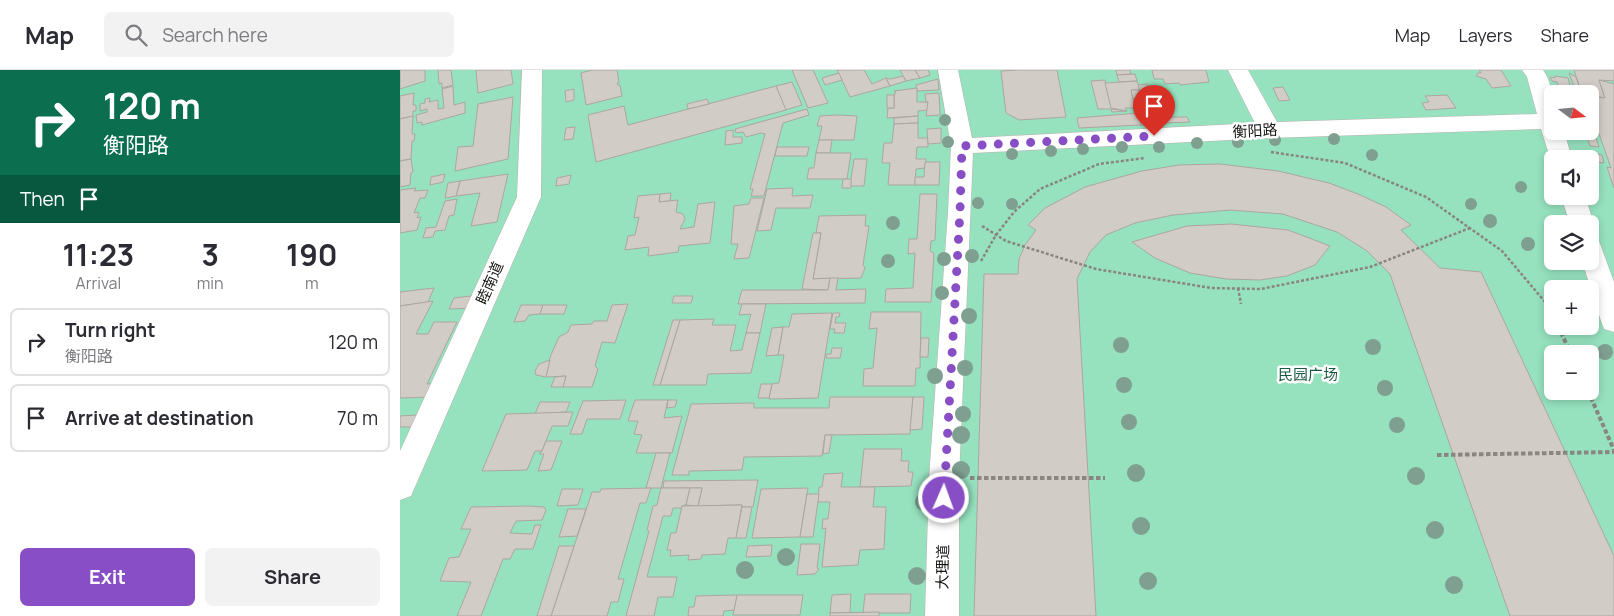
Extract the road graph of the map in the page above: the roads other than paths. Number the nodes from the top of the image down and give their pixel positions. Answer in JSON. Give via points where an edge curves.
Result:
{"nodes":[{"id":1,"x":532,"y":70,"type":"edge"},
{"id":2,"x":948,"y":70,"type":"edge"},
{"id":3,"x":1238,"y":70,"type":"edge"},
{"id":4,"x":1532,"y":70,"type":"edge"},
{"id":5,"x":1544,"y":104,"type":"edge"},
{"id":6,"x":1544,"y":120,"type":"edge"},
{"id":7,"x":1270,"y":141,"type":"junction"},
{"id":8,"x":962,"y":146,"type":"junction"},
{"id":9,"x":1600,"y":259,"type":"edge"},
{"id":10,"x":1614,"y":321,"type":"edge"},
{"id":11,"x":400,"y":485,"type":"edge"},
{"id":12,"x":942,"y":616,"type":"edge"}],
"edges":[{"from":1,"to":11,"type":"street","name":"睦南道","via":[[529,197]]},
{"from":2,"to":8,"type":"street","name":"大理道"},
{"from":3,"to":7,"type":"street"},
{"from":4,"to":5,"type":"street","via":[[1537,76]]},
{"from":6,"to":7,"type":"street","name":"衡阳路"},
{"from":7,"to":8,"type":"street","name":"衡阳路"},
{"from":8,"to":12,"type":"street","name":"大理道","via":[[944,478]]},
{"from":9,"to":10,"type":"street"}]}
